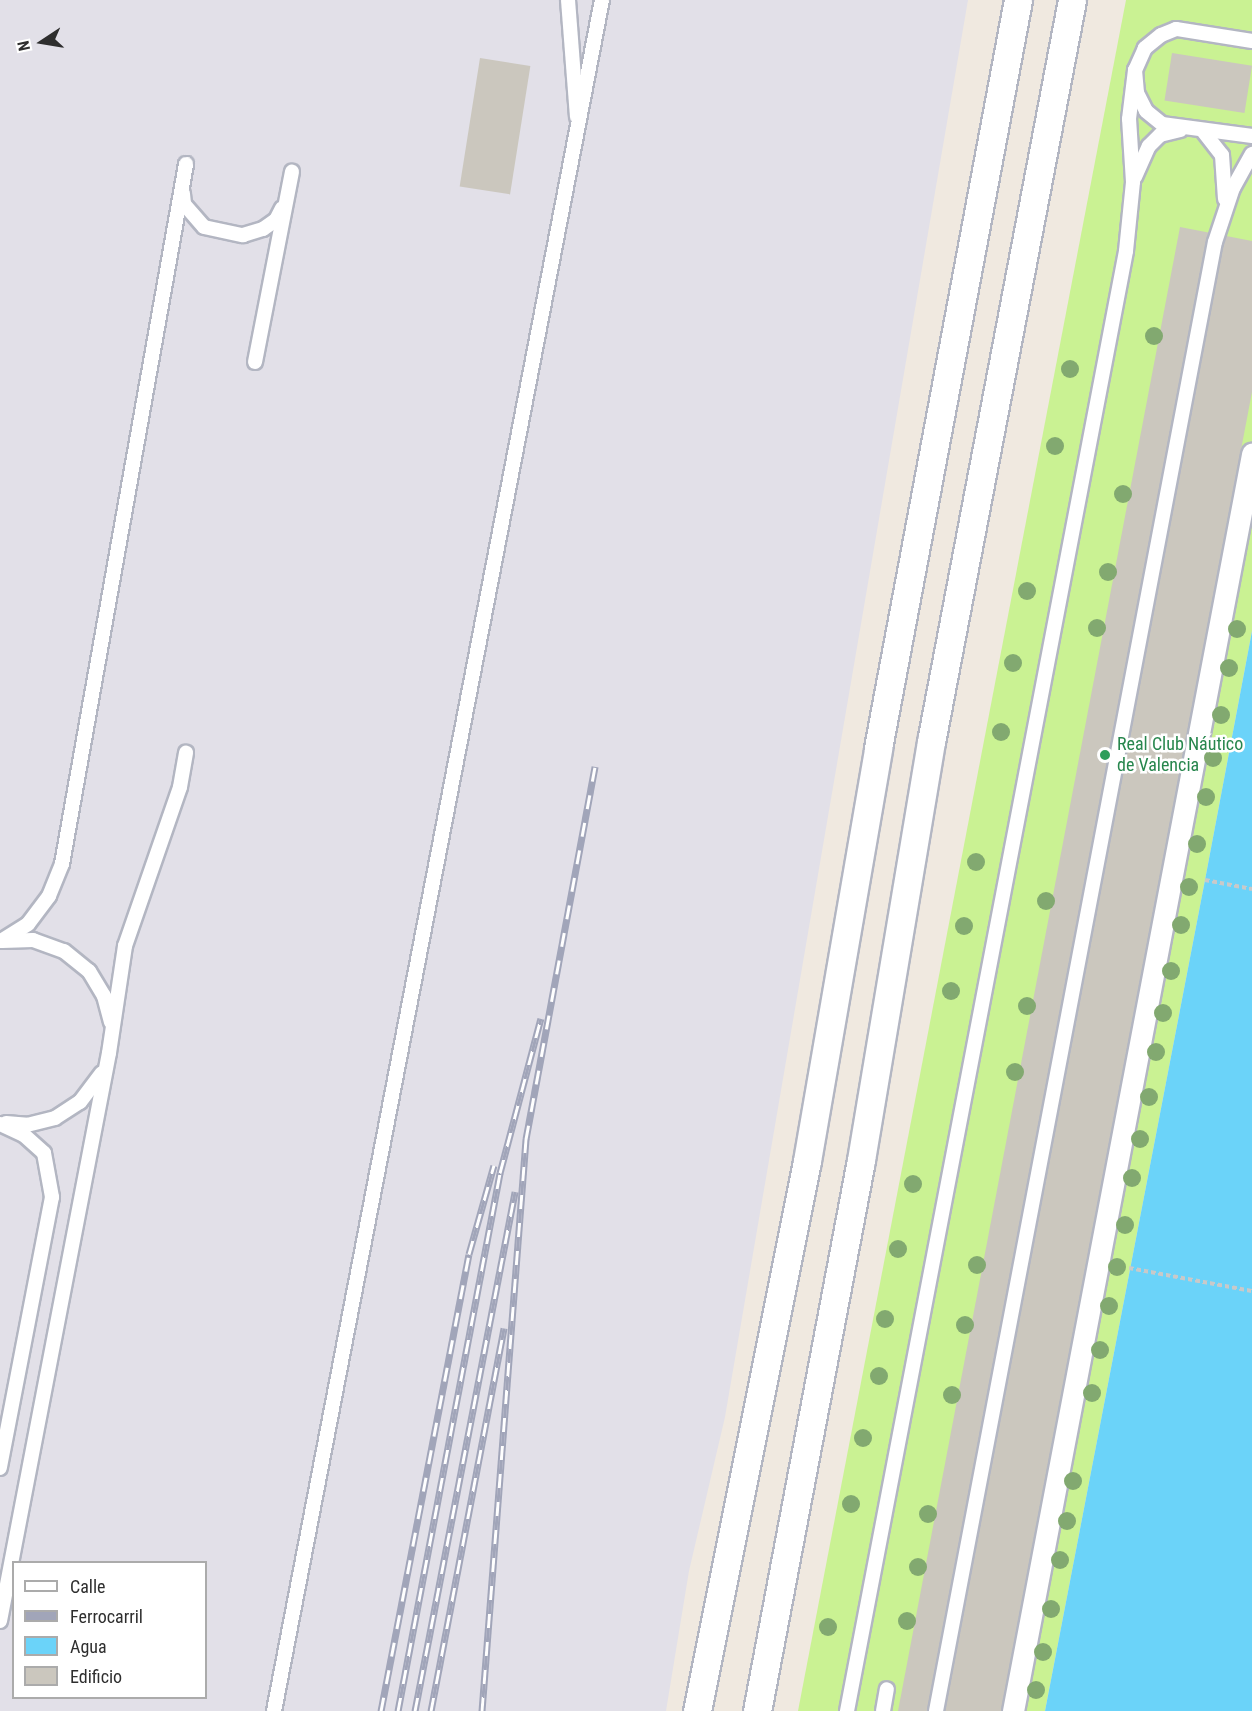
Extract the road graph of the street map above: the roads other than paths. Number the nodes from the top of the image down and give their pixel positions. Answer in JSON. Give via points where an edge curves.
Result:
{"nodes":[{"id":1,"x":568,"y":0,"type":"edge"},
{"id":2,"x":602,"y":0,"type":"edge"},
{"id":3,"x":1018,"y":0,"type":"edge"},
{"id":4,"x":1072,"y":0,"type":"edge"},
{"id":5,"x":1252,"y":41,"type":"edge"},
{"id":6,"x":1135,"y":70,"type":"junction"},
{"id":7,"x":1188,"y":129,"type":"junction"},
{"id":8,"x":1203,"y":131,"type":"junction"},
{"id":9,"x":1252,"y":136,"type":"edge"},
{"id":10,"x":579,"y":137,"type":"junction"},
{"id":11,"x":1252,"y":154,"type":"edge"},
{"id":12,"x":186,"y":164,"type":"dead end"},
{"id":13,"x":292,"y":172,"type":"dead end"},
{"id":14,"x":1133,"y":182,"type":"junction"},
{"id":15,"x":183,"y":183,"type":"junction"},
{"id":16,"x":286,"y":201,"type":"junction"},
{"id":17,"x":1223,"y":216,"type":"junction"},
{"id":18,"x":255,"y":362,"type":"dead end"},
{"id":19,"x":1252,"y":454,"type":"edge"},
{"id":20,"x":186,"y":753,"type":"dead end"},
{"id":21,"x":1,"y":941,"type":"edge"},
{"id":22,"x":110,"y":1053,"type":"junction"},
{"id":23,"x":0,"y":1123,"type":"edge"},
{"id":24,"x":0,"y":1468,"type":"edge"},
{"id":25,"x":0,"y":1621,"type":"edge"},
{"id":26,"x":887,"y":1689,"type":"dead end"},
{"id":27,"x":274,"y":1711,"type":"edge"},
{"id":28,"x":697,"y":1711,"type":"edge"},
{"id":29,"x":757,"y":1711,"type":"edge"},
{"id":30,"x":847,"y":1711,"type":"edge"},
{"id":31,"x":883,"y":1711,"type":"edge"},
{"id":32,"x":936,"y":1711,"type":"edge"},
{"id":33,"x":1013,"y":1711,"type":"edge"}],
"edges":[{"from":1,"to":10,"type":"lane"},
{"from":2,"to":10,"type":"lane"},
{"from":3,"to":28,"type":"street","via":[[878,748],[807,1161]]},
{"from":4,"to":29,"type":"street","via":[[931,742],[861,1160]]},
{"from":5,"to":6,"type":"lane","via":[[1176,29],[1145,48]]},
{"from":6,"to":7,"type":"lane","via":[[1137,93],[1146,111],[1162,123]]},
{"from":6,"to":14,"type":"lane","via":[[1129,119]]},
{"from":7,"to":8,"type":"lane"},
{"from":7,"to":14,"type":"lane","via":[[1160,135],[1140,160]]},
{"from":8,"to":9,"type":"lane"},
{"from":8,"to":17,"type":"lane","via":[[1218,148],[1226,171]]},
{"from":10,"to":27,"type":"lane"},
{"from":11,"to":17,"type":"lane"},
{"from":12,"to":15,"type":"lane"},
{"from":13,"to":16,"type":"lane"},
{"from":14,"to":30,"type":"lane","via":[[1126,251]]},
{"from":15,"to":16,"type":"lane","via":[[184,204],[193,218],[204,227],[243,235],[276,220]]},
{"from":15,"to":21,"type":"lane","via":[[62,864],[49,896],[28,924]]},
{"from":16,"to":18,"type":"lane"},
{"from":17,"to":32,"type":"lane"},
{"from":19,"to":33,"type":"street"},
{"from":20,"to":22,"type":"lane","via":[[180,787],[124,946]]},
{"from":21,"to":22,"type":"lane","via":[[33,940],[64,951],[89,971],[104,996],[111,1024]]},
{"from":22,"to":23,"type":"lane","via":[[99,1080],[80,1102],[55,1118],[27,1125]]},
{"from":22,"to":25,"type":"lane"},
{"from":23,"to":24,"type":"lane","via":[[24,1135],[44,1153],[52,1197]]},
{"from":26,"to":31,"type":"lane"}]}
